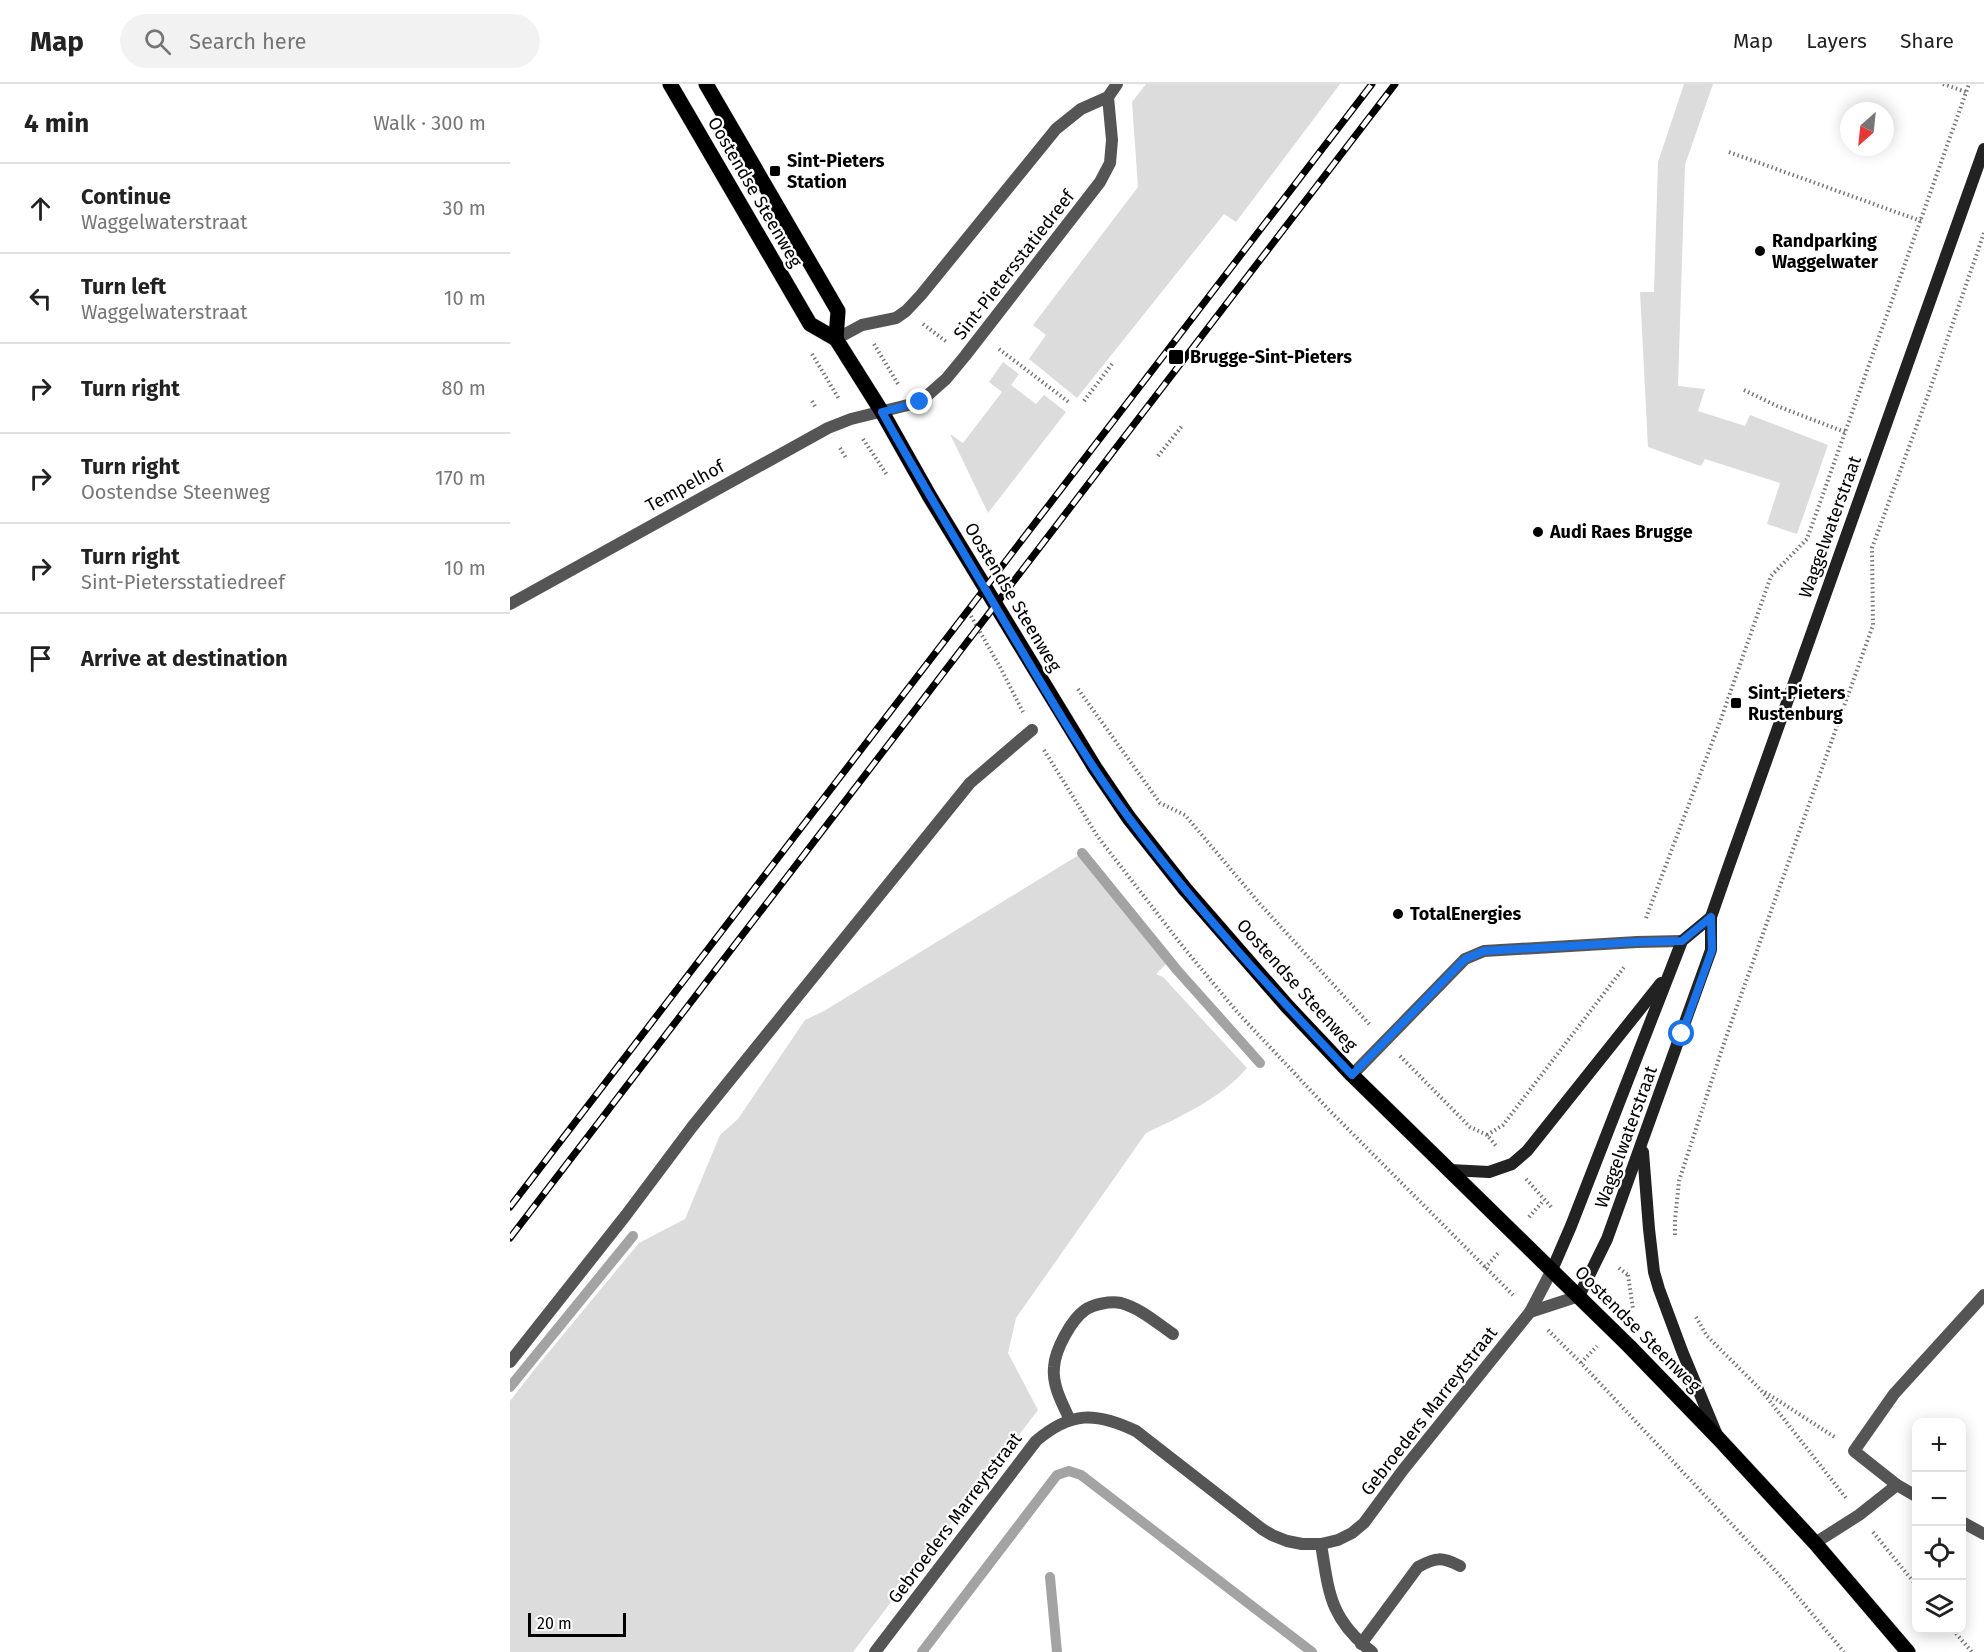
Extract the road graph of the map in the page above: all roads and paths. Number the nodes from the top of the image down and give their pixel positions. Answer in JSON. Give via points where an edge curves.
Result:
{"nodes":[{"id":1,"x":670,"y":84,"type":"edge"},
{"id":2,"x":706,"y":84,"type":"edge"},
{"id":3,"x":1117,"y":84,"type":"edge"},
{"id":4,"x":1943,"y":84,"type":"edge"},
{"id":5,"x":1969,"y":84,"type":"edge"},
{"id":6,"x":1966,"y":92,"type":"junction"},
{"id":7,"x":1108,"y":97,"type":"junction"},
{"id":8,"x":1984,"y":149,"type":"edge"},
{"id":9,"x":1729,"y":152,"type":"dead end"},
{"id":10,"x":1921,"y":221,"type":"junction"},
{"id":11,"x":1984,"y":233,"type":"edge"},
{"id":12,"x":906,"y":311,"type":"junction"},
{"id":13,"x":836,"y":339,"type":"junction"},
{"id":14,"x":1006,"y":354,"type":"dead end"},
{"id":15,"x":965,"y":356,"type":"junction"},
{"id":16,"x":1112,"y":364,"type":"dead end"},
{"id":17,"x":1744,"y":390,"type":"dead end"},
{"id":18,"x":1084,"y":401,"type":"dead end"},
{"id":19,"x":1070,"y":403,"type":"dead end"},
{"id":20,"x":882,"y":412,"type":"junction"},
{"id":21,"x":1182,"y":426,"type":"dead end"},
{"id":22,"x":1845,"y":432,"type":"junction"},
{"id":23,"x":1158,"y":456,"type":"dead end"},
{"id":24,"x":510,"y":603,"type":"edge"},
{"id":25,"x":1000,"y":667,"type":"dead end"},
{"id":26,"x":1032,"y":730,"type":"junction"},
{"id":27,"x":1140,"y":776,"type":"dead end"},
{"id":28,"x":1711,"y":917,"type":"junction"},
{"id":29,"x":1682,"y":941,"type":"junction"},
{"id":30,"x":1637,"y":942,"type":"junction"},
{"id":31,"x":1670,"y":972,"type":"junction"},
{"id":32,"x":1385,"y":1041,"type":"junction"},
{"id":33,"x":1352,"y":1075,"type":"junction"},
{"id":34,"x":1642,"y":1145,"type":"junction"},
{"id":35,"x":1450,"y":1170,"type":"junction"},
{"id":36,"x":1675,"y":1240,"type":"dead end"},
{"id":37,"x":1552,"y":1270,"type":"junction"},
{"id":38,"x":1984,"y":1295,"type":"edge"},
{"id":39,"x":1579,"y":1296,"type":"junction"},
{"id":40,"x":1692,"y":1310,"type":"dead end"},
{"id":41,"x":1530,"y":1312,"type":"junction"},
{"id":42,"x":1173,"y":1334,"type":"dead end"},
{"id":43,"x":510,"y":1362,"type":"edge"},
{"id":44,"x":1761,"y":1390,"type":"junction"},
{"id":45,"x":1070,"y":1420,"type":"junction"},
{"id":46,"x":1718,"y":1438,"type":"junction"},
{"id":47,"x":1854,"y":1451,"type":"junction"},
{"id":48,"x":1897,"y":1485,"type":"junction"},
{"id":49,"x":1912,"y":1493,"type":"edge"},
{"id":50,"x":1859,"y":1515,"type":"junction"},
{"id":51,"x":1966,"y":1524,"type":"edge"},
{"id":52,"x":1984,"y":1534,"type":"edge"},
{"id":53,"x":1321,"y":1544,"type":"junction"},
{"id":54,"x":1815,"y":1544,"type":"junction"},
{"id":55,"x":1460,"y":1566,"type":"dead end"},
{"id":56,"x":1913,"y":1580,"type":"edge"},
{"id":57,"x":1957,"y":1634,"type":"edge"},
{"id":58,"x":1361,"y":1644,"type":"junction"},
{"id":59,"x":875,"y":1652,"type":"edge"},
{"id":60,"x":1372,"y":1652,"type":"edge"},
{"id":61,"x":1844,"y":1652,"type":"edge"},
{"id":62,"x":1908,"y":1652,"type":"edge"},
{"id":63,"x":1972,"y":1652,"type":"edge"}],
"edges":[{"from":1,"to":13,"type":"main road","name":"Oostendse Steenweg","via":[[810,324]]},
{"from":2,"to":13,"type":"main road","name":"Oostendse Steenweg","via":[[838,311]]},
{"from":3,"to":7,"type":"street"},
{"from":4,"to":6,"type":"path"},
{"from":5,"to":6,"type":"path"},
{"from":6,"to":10,"type":"path"},
{"from":7,"to":12,"type":"street","via":[[1081,109],[1056,129]]},
{"from":7,"to":15,"type":"street","name":"Sint-Pietersstatiedreef","via":[[1110,163],[1100,182]]},
{"from":8,"to":28,"type":"main road","name":"Waggelwaterstraat"},
{"from":9,"to":10,"type":"path"},
{"from":10,"to":22,"type":"path"},
{"from":11,"to":36,"type":"path","via":[[1872,548],[1873,625],[1679,1182]]},
{"from":12,"to":13,"type":"street","via":[[896,318],[862,325]]},
{"from":12,"to":15,"type":"path"},
{"from":13,"to":20,"type":"main road","name":"Oostendse Steenweg"},
{"from":14,"to":19,"type":"path"},
{"from":15,"to":20,"type":"street","name":"Sint-Pietersstatiedreef","via":[[946,380],[920,402]]},
{"from":16,"to":18,"type":"path"},
{"from":17,"to":22,"type":"path"},
{"from":20,"to":24,"type":"street","name":"Tempelhof","via":[[828,428]]},
{"from":20,"to":33,"type":"main road","name":"Oostendse Steenweg","via":[[1036,674],[1129,818],[1185,889]]},
{"from":21,"to":23,"type":"path"},
{"from":22,"to":30,"type":"path","via":[[1807,539],[1771,576]]},
{"from":25,"to":26,"type":"path"},
{"from":26,"to":41,"type":"path","via":[[1098,837],[1238,1013]]},
{"from":26,"to":43,"type":"street","via":[[970,783],[692,1127]]},
{"from":27,"to":32,"type":"path","name":"Oostendse Steenweg","via":[[1160,803],[1185,815]]},
{"from":28,"to":29,"type":"main road","name":"Waggelwaterstraat"},
{"from":28,"to":34,"type":"main road","name":"Waggelwaterstraat","via":[[1712,950]]},
{"from":29,"to":30,"type":"street"},
{"from":29,"to":31,"type":"main road","name":"Waggelwaterstraat"},
{"from":30,"to":32,"type":"street","via":[[1484,951],[1465,959]]},
{"from":30,"to":32,"type":"path","name":"Oostendse Steenweg","via":[[1632,957],[1503,1125],[1486,1135],[1470,1127]]},
{"from":31,"to":35,"type":"main road","via":[[1527,1151],[1512,1164],[1489,1172]]},
{"from":31,"to":37,"type":"main road","name":"Waggelwaterstraat"},
{"from":32,"to":33,"type":"street"},
{"from":33,"to":35,"type":"main road","name":"Oostendse Steenweg"},
{"from":34,"to":39,"type":"main road","name":"Waggelwaterstraat","via":[[1601,1255]]},
{"from":34,"to":46,"type":"main road","via":[[1654,1272]]},
{"from":35,"to":37,"type":"main road","name":"Oostendse Steenweg"},
{"from":37,"to":39,"type":"main road","name":"Oostendse Steenweg"},
{"from":37,"to":41,"type":"street","name":"Gebroeders Marreytstraat"},
{"from":38,"to":47,"type":"street","via":[[1894,1394]]},
{"from":39,"to":41,"type":"street"},
{"from":39,"to":46,"type":"main road","name":"Oostendse Steenweg"},
{"from":40,"to":44,"type":"path","via":[[1707,1336]]},
{"from":41,"to":53,"type":"street","name":"Gebroeders Marreytstraat","via":[[1364,1523],[1338,1540]]},
{"from":41,"to":61,"type":"path","via":[[1774,1571]]},
{"from":42,"to":45,"type":"street","via":[[1137,1309],[1120,1303],[1101,1303],[1085,1310],[1062,1340],[1054,1366],[1056,1388]]},
{"from":44,"to":47,"type":"path"},
{"from":44,"to":50,"type":"path"},
{"from":45,"to":53,"type":"street","name":"Gebroeders Marreytstraat","via":[[1114,1420],[1136,1431],[1262,1529],[1287,1541]]},
{"from":45,"to":59,"type":"street","name":"Gebroeders Marreytstraat","via":[[1053,1426],[1036,1441]]},
{"from":46,"to":54,"type":"main road","name":"Oostendse Steenweg"},
{"from":47,"to":48,"type":"street"},
{"from":48,"to":49,"type":"street"},
{"from":48,"to":50,"type":"street"},
{"from":50,"to":54,"type":"street"},
{"from":50,"to":56,"type":"path"},
{"from":51,"to":52,"type":"street"},
{"from":53,"to":58,"type":"street","via":[[1332,1604],[1341,1622]]},
{"from":54,"to":62,"type":"main road","name":"Oostendse Steenweg"},
{"from":55,"to":58,"type":"street","via":[[1446,1559],[1431,1560],[1418,1567]]},
{"from":57,"to":63,"type":"path"},
{"from":58,"to":60,"type":"street"}]}
